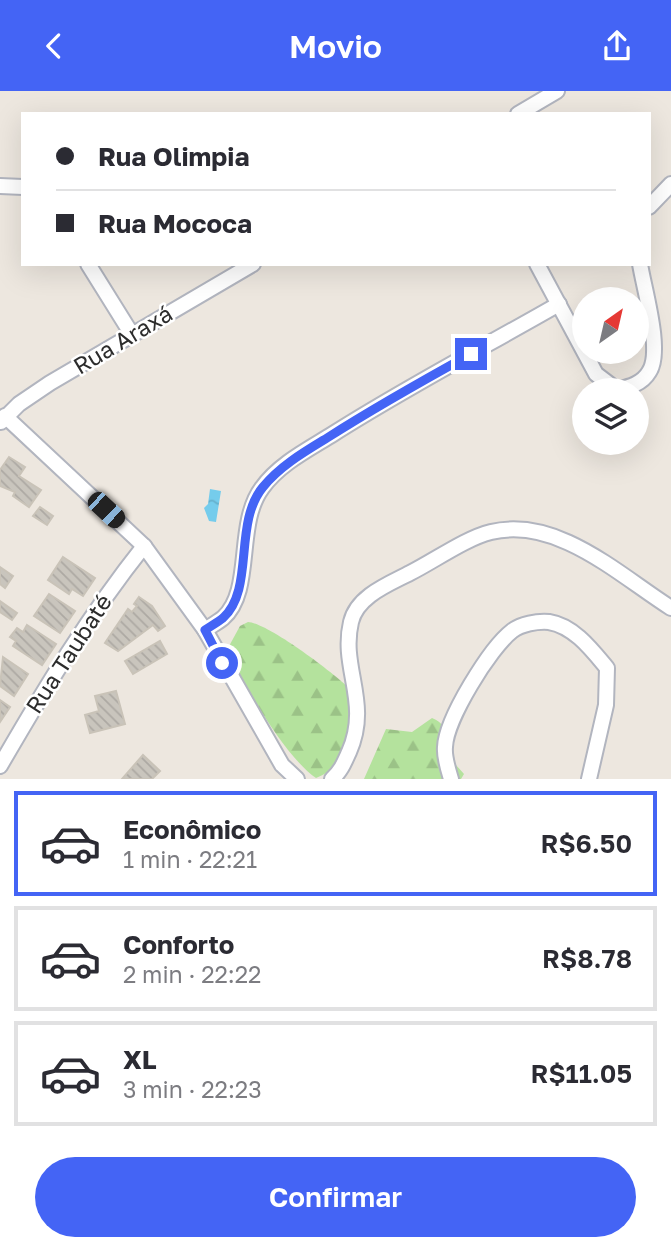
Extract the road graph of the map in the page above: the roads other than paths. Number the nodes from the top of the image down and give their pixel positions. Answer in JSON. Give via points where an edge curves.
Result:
{"nodes":[{"id":1,"x":557,"y":91,"type":"edge"},
{"id":2,"x":521,"y":112,"type":"edge"},
{"id":3,"x":671,"y":184,"type":"edge"},
{"id":4,"x":0,"y":186,"type":"edge"},
{"id":5,"x":21,"y":187,"type":"edge"},
{"id":6,"x":651,"y":205,"type":"edge"},
{"id":7,"x":89,"y":266,"type":"edge"},
{"id":8,"x":249,"y":266,"type":"edge"},
{"id":9,"x":538,"y":266,"type":"edge"},
{"id":10,"x":640,"y":266,"type":"edge"},
{"id":11,"x":559,"y":304,"type":"junction"},
{"id":12,"x":131,"y":333,"type":"junction"},
{"id":13,"x":3,"y":420,"type":"edge"},
{"id":14,"x":144,"y":546,"type":"junction"},
{"id":15,"x":671,"y":608,"type":"edge"},
{"id":16,"x":205,"y":630,"type":"junction"},
{"id":17,"x":0,"y":766,"type":"edge"},
{"id":18,"x":297,"y":779,"type":"edge"},
{"id":19,"x":332,"y":779,"type":"edge"},
{"id":20,"x":451,"y":779,"type":"edge"},
{"id":21,"x":589,"y":779,"type":"edge"}],
"edges":[{"from":1,"to":2,"type":"street"},
{"from":3,"to":6,"type":"street"},
{"from":4,"to":5,"type":"street"},
{"from":7,"to":12,"type":"street"},
{"from":8,"to":12,"type":"street","name":"Rua Araxá"},
{"from":9,"to":11,"type":"street"},
{"from":10,"to":11,"type":"street","via":[[655,349],[651,371],[630,387],[617,390],[596,374]]},
{"from":11,"to":16,"type":"street","via":[[290,461],[262,487],[253,503],[233,603],[224,617]]},
{"from":12,"to":13,"type":"street","name":"Rua Araxá","via":[[50,383]]},
{"from":13,"to":14,"type":"street"},
{"from":14,"to":16,"type":"street"},
{"from":14,"to":17,"type":"street","name":"Rua Taubaté","via":[[46,686]]},
{"from":15,"to":19,"type":"street","via":[[574,545],[532,530],[488,532],[383,587],[356,610],[349,647],[359,707],[356,737],[341,771]]},
{"from":16,"to":18,"type":"street","via":[[282,765]]},
{"from":20,"to":21,"type":"street","via":[[444,748],[449,728],[473,684],[514,629],[549,622],[570,630],[607,668],[606,705]]}]}
